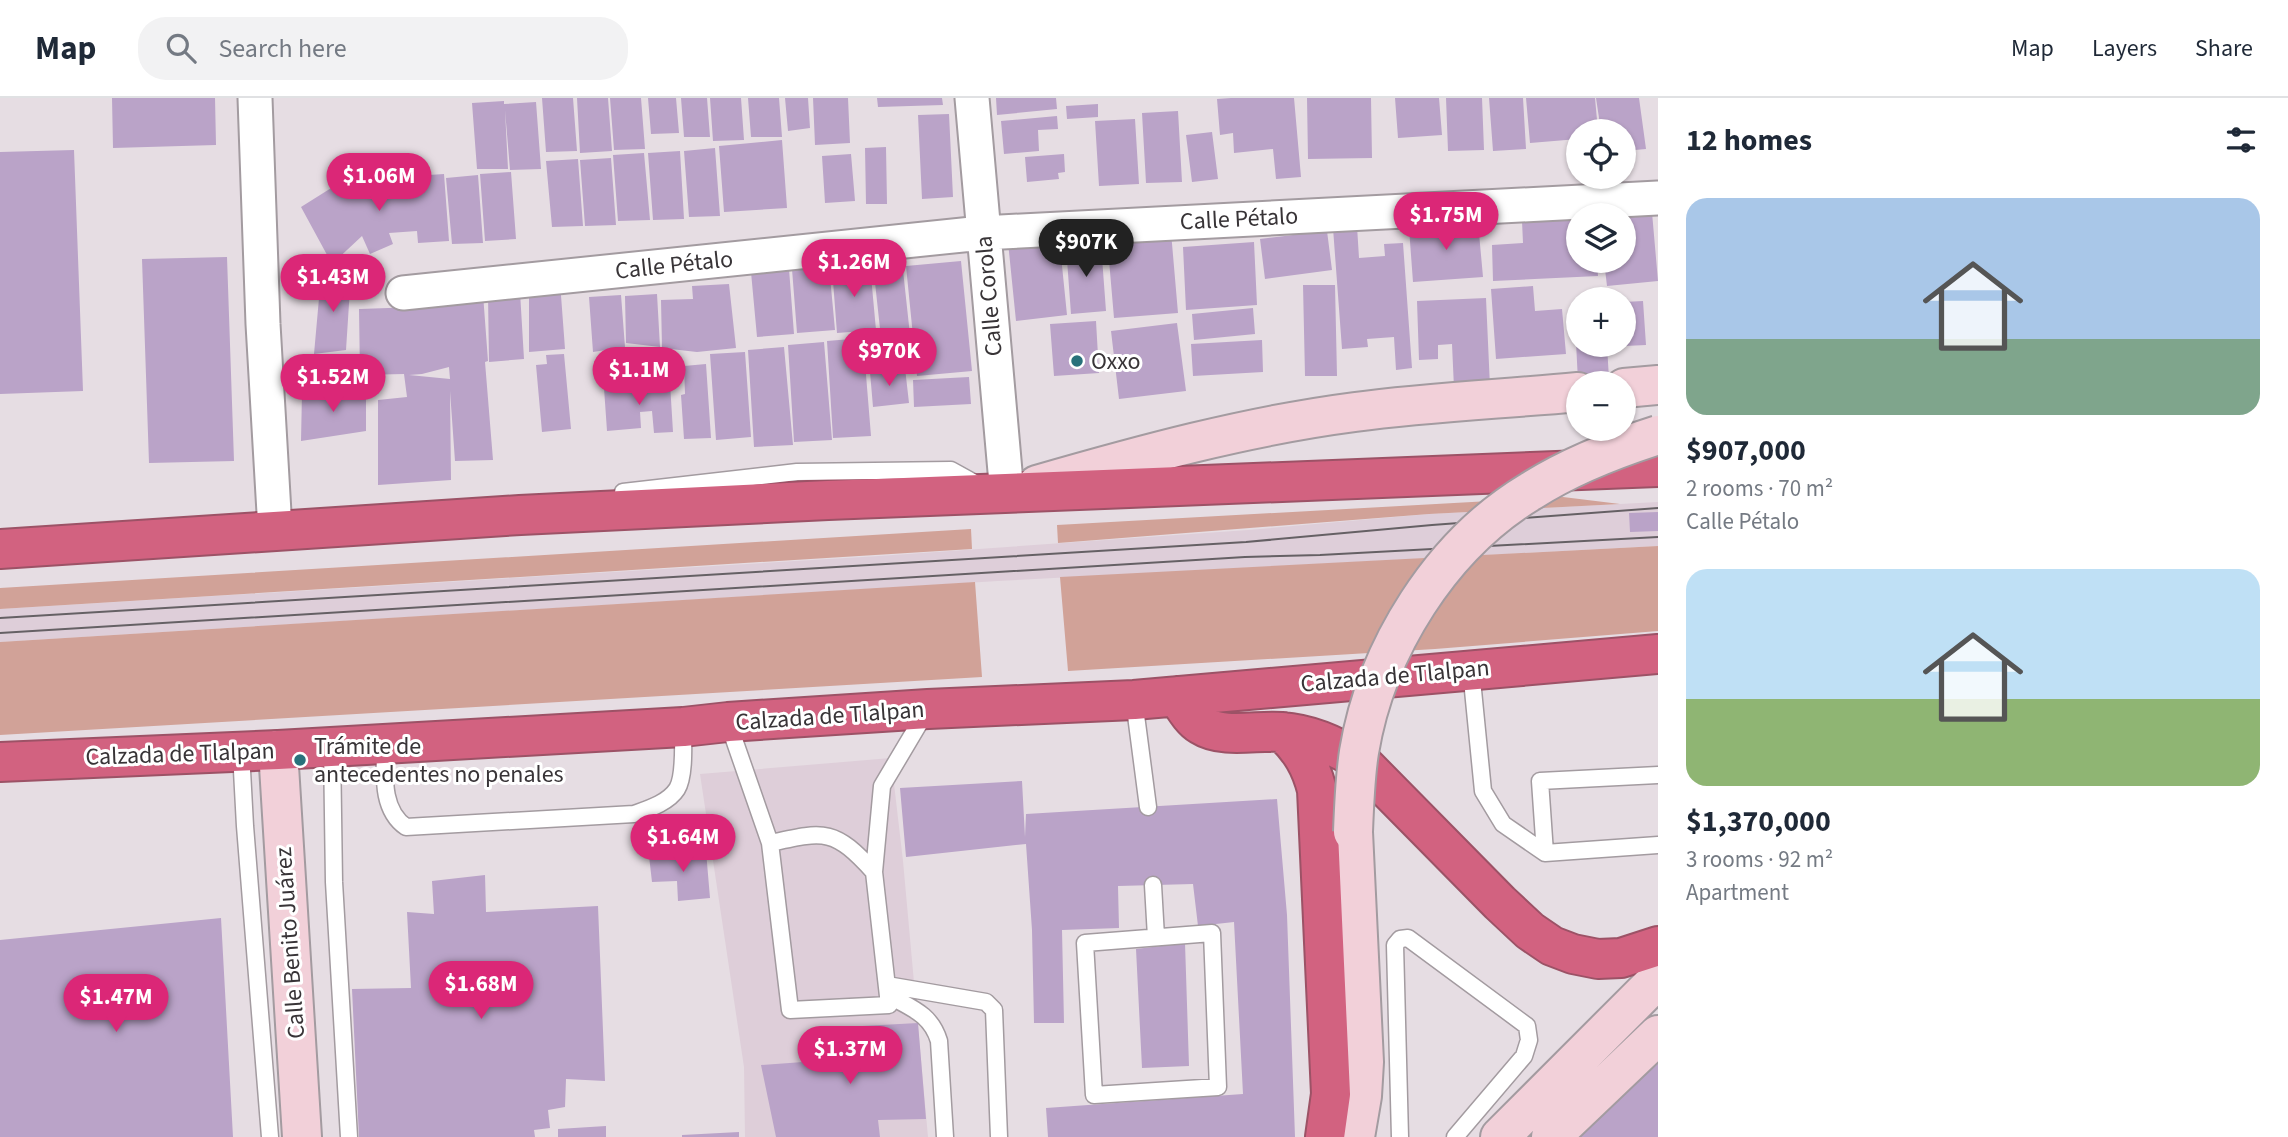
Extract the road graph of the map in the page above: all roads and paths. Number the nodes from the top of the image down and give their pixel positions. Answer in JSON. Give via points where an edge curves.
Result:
{"nodes":[{"id":1,"x":255,"y":98,"type":"edge"},
{"id":2,"x":972,"y":98,"type":"edge"},
{"id":3,"x":1658,"y":198,"type":"edge"},
{"id":4,"x":982,"y":233,"type":"junction"},
{"id":5,"x":403,"y":293,"type":"dead end"},
{"id":6,"x":1566,"y":393,"type":"edge"},
{"id":7,"x":1658,"y":435,"type":"edge"},
{"id":8,"x":1658,"y":467,"type":"edge"},
{"id":9,"x":1001,"y":494,"type":"junction"},
{"id":10,"x":485,"y":517,"type":"junction"},
{"id":11,"x":275,"y":530,"type":"junction"},
{"id":12,"x":0,"y":549,"type":"edge"},
{"id":13,"x":1658,"y":654,"type":"edge"},
{"id":14,"x":1471,"y":670,"type":"junction"},
{"id":15,"x":1177,"y":696,"type":"junction"},
{"id":16,"x":1134,"y":700,"type":"junction"},
{"id":17,"x":928,"y":709,"type":"junction"},
{"id":18,"x":727,"y":722,"type":"junction"},
{"id":19,"x":683,"y":727,"type":"junction"},
{"id":20,"x":1283,"y":732,"type":"junction"},
{"id":21,"x":385,"y":744,"type":"junction"},
{"id":22,"x":331,"y":747,"type":"junction"},
{"id":23,"x":260,"y":751,"type":"junction"},
{"id":24,"x":0,"y":762,"type":"edge"},
{"id":25,"x":1658,"y":775,"type":"edge"},
{"id":26,"x":1148,"y":807,"type":"dead end"},
{"id":27,"x":770,"y":843,"type":"junction"},
{"id":28,"x":1658,"y":845,"type":"edge"},
{"id":29,"x":1545,"y":853,"type":"junction"},
{"id":30,"x":874,"y":872,"type":"junction"},
{"id":31,"x":1153,"y":885,"type":"dead end"},
{"id":32,"x":1156,"y":937,"type":"junction"},
{"id":33,"x":1658,"y":946,"type":"edge"},
{"id":34,"x":1658,"y":979,"type":"edge"},
{"id":35,"x":887,"y":990,"type":"junction"},
{"id":36,"x":1658,"y":1035,"type":"edge"},
{"id":37,"x":270,"y":1137,"type":"edge"},
{"id":38,"x":302,"y":1137,"type":"edge"},
{"id":39,"x":349,"y":1137,"type":"edge"},
{"id":40,"x":945,"y":1137,"type":"edge"},
{"id":41,"x":999,"y":1137,"type":"edge"},
{"id":42,"x":1325,"y":1137,"type":"edge"},
{"id":43,"x":1355,"y":1137,"type":"edge"},
{"id":44,"x":1400,"y":1137,"type":"edge"},
{"id":45,"x":1455,"y":1137,"type":"edge"},
{"id":46,"x":1500,"y":1137,"type":"edge"},
{"id":47,"x":1551,"y":1137,"type":"edge"}],
"edges":[{"from":1,"to":11,"type":"street"},
{"from":2,"to":4,"type":"street","name":"Calle Corola"},
{"from":3,"to":4,"type":"street","name":"Calle Pétalo"},
{"from":4,"to":5,"type":"street","name":"Calle Pétalo"},
{"from":4,"to":9,"type":"street","name":"Calle Corola"},
{"from":6,"to":9,"type":"main road","via":[[1355,412],[1269,426]]},
{"from":7,"to":43,"type":"main road","bridge":true,"via":[[1563,473],[1530,491],[1486,525],[1454,556],[1413,611],[1381,676],[1359,750],[1354,790],[1364,1062]]},
{"from":8,"to":9,"type":"highway"},
{"from":9,"to":10,"type":"highway"},
{"from":9,"to":10,"type":"lane","via":[[951,470],[797,472],[552,500]]},
{"from":10,"to":11,"type":"highway"},
{"from":11,"to":12,"type":"highway"},
{"from":13,"to":14,"type":"highway","name":"Calzada de Tlalpan"},
{"from":14,"to":15,"type":"highway","name":"Calzada de Tlalpan"},
{"from":14,"to":29,"type":"lane","via":[[1483,791],[1503,824]]},
{"from":15,"to":16,"type":"highway","name":"Calzada de Tlalpan"},
{"from":15,"to":20,"type":"highway","via":[[1193,718],[1214,730]]},
{"from":16,"to":17,"type":"highway","name":"Calzada de Tlalpan"},
{"from":16,"to":26,"type":"lane"},
{"from":17,"to":18,"type":"highway","name":"Calzada de Tlalpan"},
{"from":17,"to":30,"type":"lane","via":[[883,786]]},
{"from":18,"to":19,"type":"highway","name":"Calzada de Tlalpan"},
{"from":18,"to":27,"type":"lane"},
{"from":19,"to":21,"type":"highway","name":"Calzada de Tlalpan"},
{"from":19,"to":21,"type":"lane","via":[[677,789],[656,806],[634,814],[406,827],[396,820],[389,804]]},
{"from":20,"to":33,"type":"highway","via":[[1325,742],[1361,762],[1500,903],[1552,946],[1598,959],[1621,958]]},
{"from":20,"to":42,"type":"highway","via":[[1304,755],[1317,790],[1331,1094]]},
{"from":21,"to":22,"type":"highway","name":"Calzada de Tlalpan"},
{"from":22,"to":23,"type":"highway","name":"Calzada de Tlalpan"},
{"from":22,"to":39,"type":"lane"},
{"from":23,"to":24,"type":"highway","name":"Calzada de Tlalpan"},
{"from":23,"to":37,"type":"lane","via":[[245,826]]},
{"from":23,"to":38,"type":"main road","name":"Calle Benito Juárez"},
{"from":25,"to":29,"type":"lane","via":[[1540,781]]},
{"from":27,"to":30,"type":"lane","via":[[813,834],[837,838]]},
{"from":27,"to":35,"type":"lane","via":[[790,1010],[889,1005]]},
{"from":28,"to":29,"type":"lane"},
{"from":30,"to":35,"type":"lane"},
{"from":31,"to":32,"type":"lane"},
{"from":32,"to":32,"type":"lane","via":[[1212,933],[1217,1087],[1094,1095],[1085,943]]},
{"from":34,"to":46,"type":"main road"},
{"from":35,"to":40,"type":"lane","via":[[935,1027]]},
{"from":35,"to":41,"type":"lane","via":[[986,1002],[994,1010]]},
{"from":36,"to":47,"type":"main road"},
{"from":44,"to":45,"type":"lane","via":[[1395,945],[1409,938],[1527,1026],[1524,1056]]}]}
